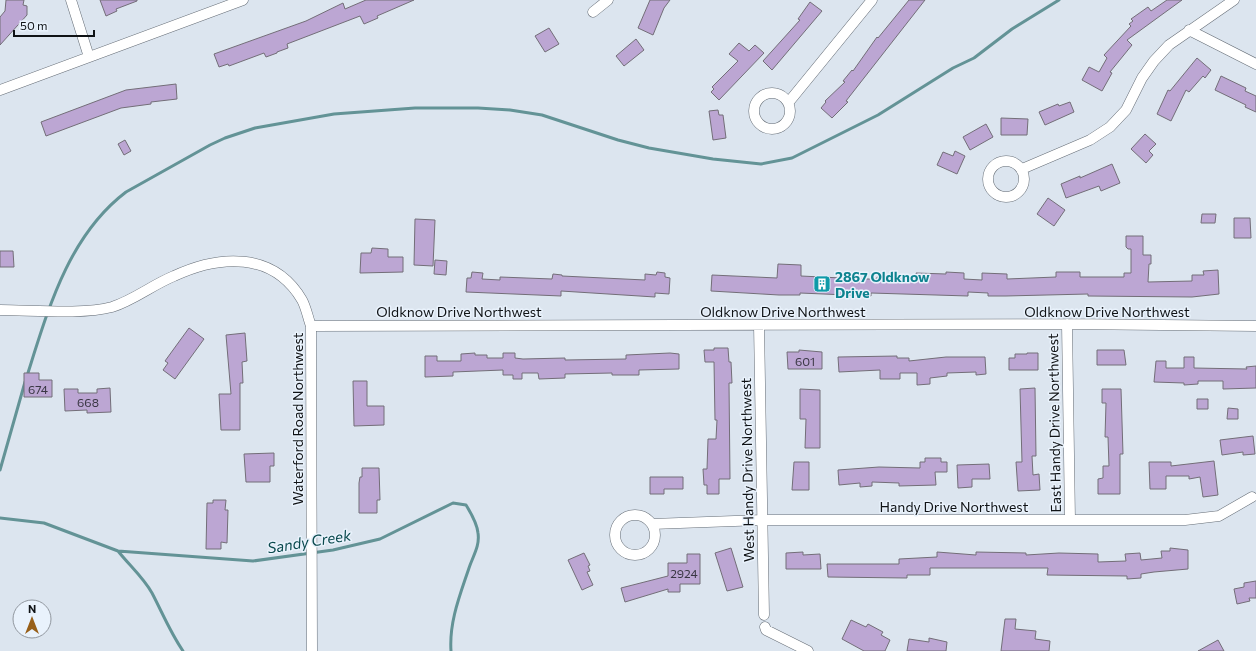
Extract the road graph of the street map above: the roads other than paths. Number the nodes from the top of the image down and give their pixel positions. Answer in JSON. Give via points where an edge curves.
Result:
{"nodes":[{"id":1,"x":71,"y":0,"type":"edge"},
{"id":2,"x":243,"y":0,"type":"edge"},
{"id":3,"x":608,"y":0,"type":"edge"},
{"id":4,"x":872,"y":0,"type":"edge"},
{"id":5,"x":1234,"y":0,"type":"edge"},
{"id":6,"x":593,"y":12,"type":"dead end"},
{"id":7,"x":1190,"y":30,"type":"junction"},
{"id":8,"x":89,"y":57,"type":"junction"},
{"id":9,"x":1256,"y":64,"type":"edge"},
{"id":10,"x":0,"y":90,"type":"edge"},
{"id":11,"x":788,"y":103,"type":"dead end"},
{"id":12,"x":1022,"y":169,"type":"dead end"},
{"id":13,"x":0,"y":310,"type":"edge"},
{"id":14,"x":1067,"y":324,"type":"junction"},
{"id":15,"x":759,"y":325,"type":"junction"},
{"id":16,"x":311,"y":326,"type":"junction"},
{"id":17,"x":1256,"y":326,"type":"edge"},
{"id":18,"x":1252,"y":497,"type":"dead end"},
{"id":19,"x":762,"y":520,"type":"junction"},
{"id":20,"x":1070,"y":520,"type":"junction"},
{"id":21,"x":652,"y":524,"type":"dead end"},
{"id":22,"x":764,"y":615,"type":"dead end"},
{"id":23,"x":765,"y":627,"type":"dead end"},
{"id":24,"x":312,"y":651,"type":"edge"},
{"id":25,"x":808,"y":651,"type":"edge"}],
"edges":[{"from":1,"to":8,"type":"street"},
{"from":2,"to":8,"type":"street"},
{"from":3,"to":6,"type":"street"},
{"from":4,"to":11,"type":"street"},
{"from":5,"to":7,"type":"street"},
{"from":7,"to":9,"type":"street"},
{"from":7,"to":12,"type":"street","via":[[1168,45],[1154,61],[1126,110],[1110,128],[1090,140]]},
{"from":8,"to":10,"type":"street"},
{"from":13,"to":16,"type":"street","name":"Waterford Road Northwest","via":[[92,311],[111,307],[129,301],[173,276],[200,265],[236,260],[263,265],[286,280],[302,300]]},
{"from":14,"to":15,"type":"street","name":"Oldknow Drive Northwest"},
{"from":14,"to":17,"type":"street","name":"Oldknow Drive Northwest"},
{"from":14,"to":20,"type":"street","name":"East Handy Drive Northwest"},
{"from":15,"to":16,"type":"street","name":"Oldknow Drive Northwest"},
{"from":15,"to":19,"type":"street","name":"West Handy Drive Northwest"},
{"from":16,"to":24,"type":"street","name":"Waterford Road Northwest"},
{"from":18,"to":20,"type":"street","name":"Handy Drive Northwest","via":[[1219,516],[1186,520]]},
{"from":19,"to":20,"type":"street","name":"Handy Drive Northwest"},
{"from":19,"to":21,"type":"street","name":"Handy Drive Northwest"},
{"from":19,"to":22,"type":"street","name":"West Handy Drive Northwest"},
{"from":23,"to":25,"type":"street","via":[[766,630]]}]}
